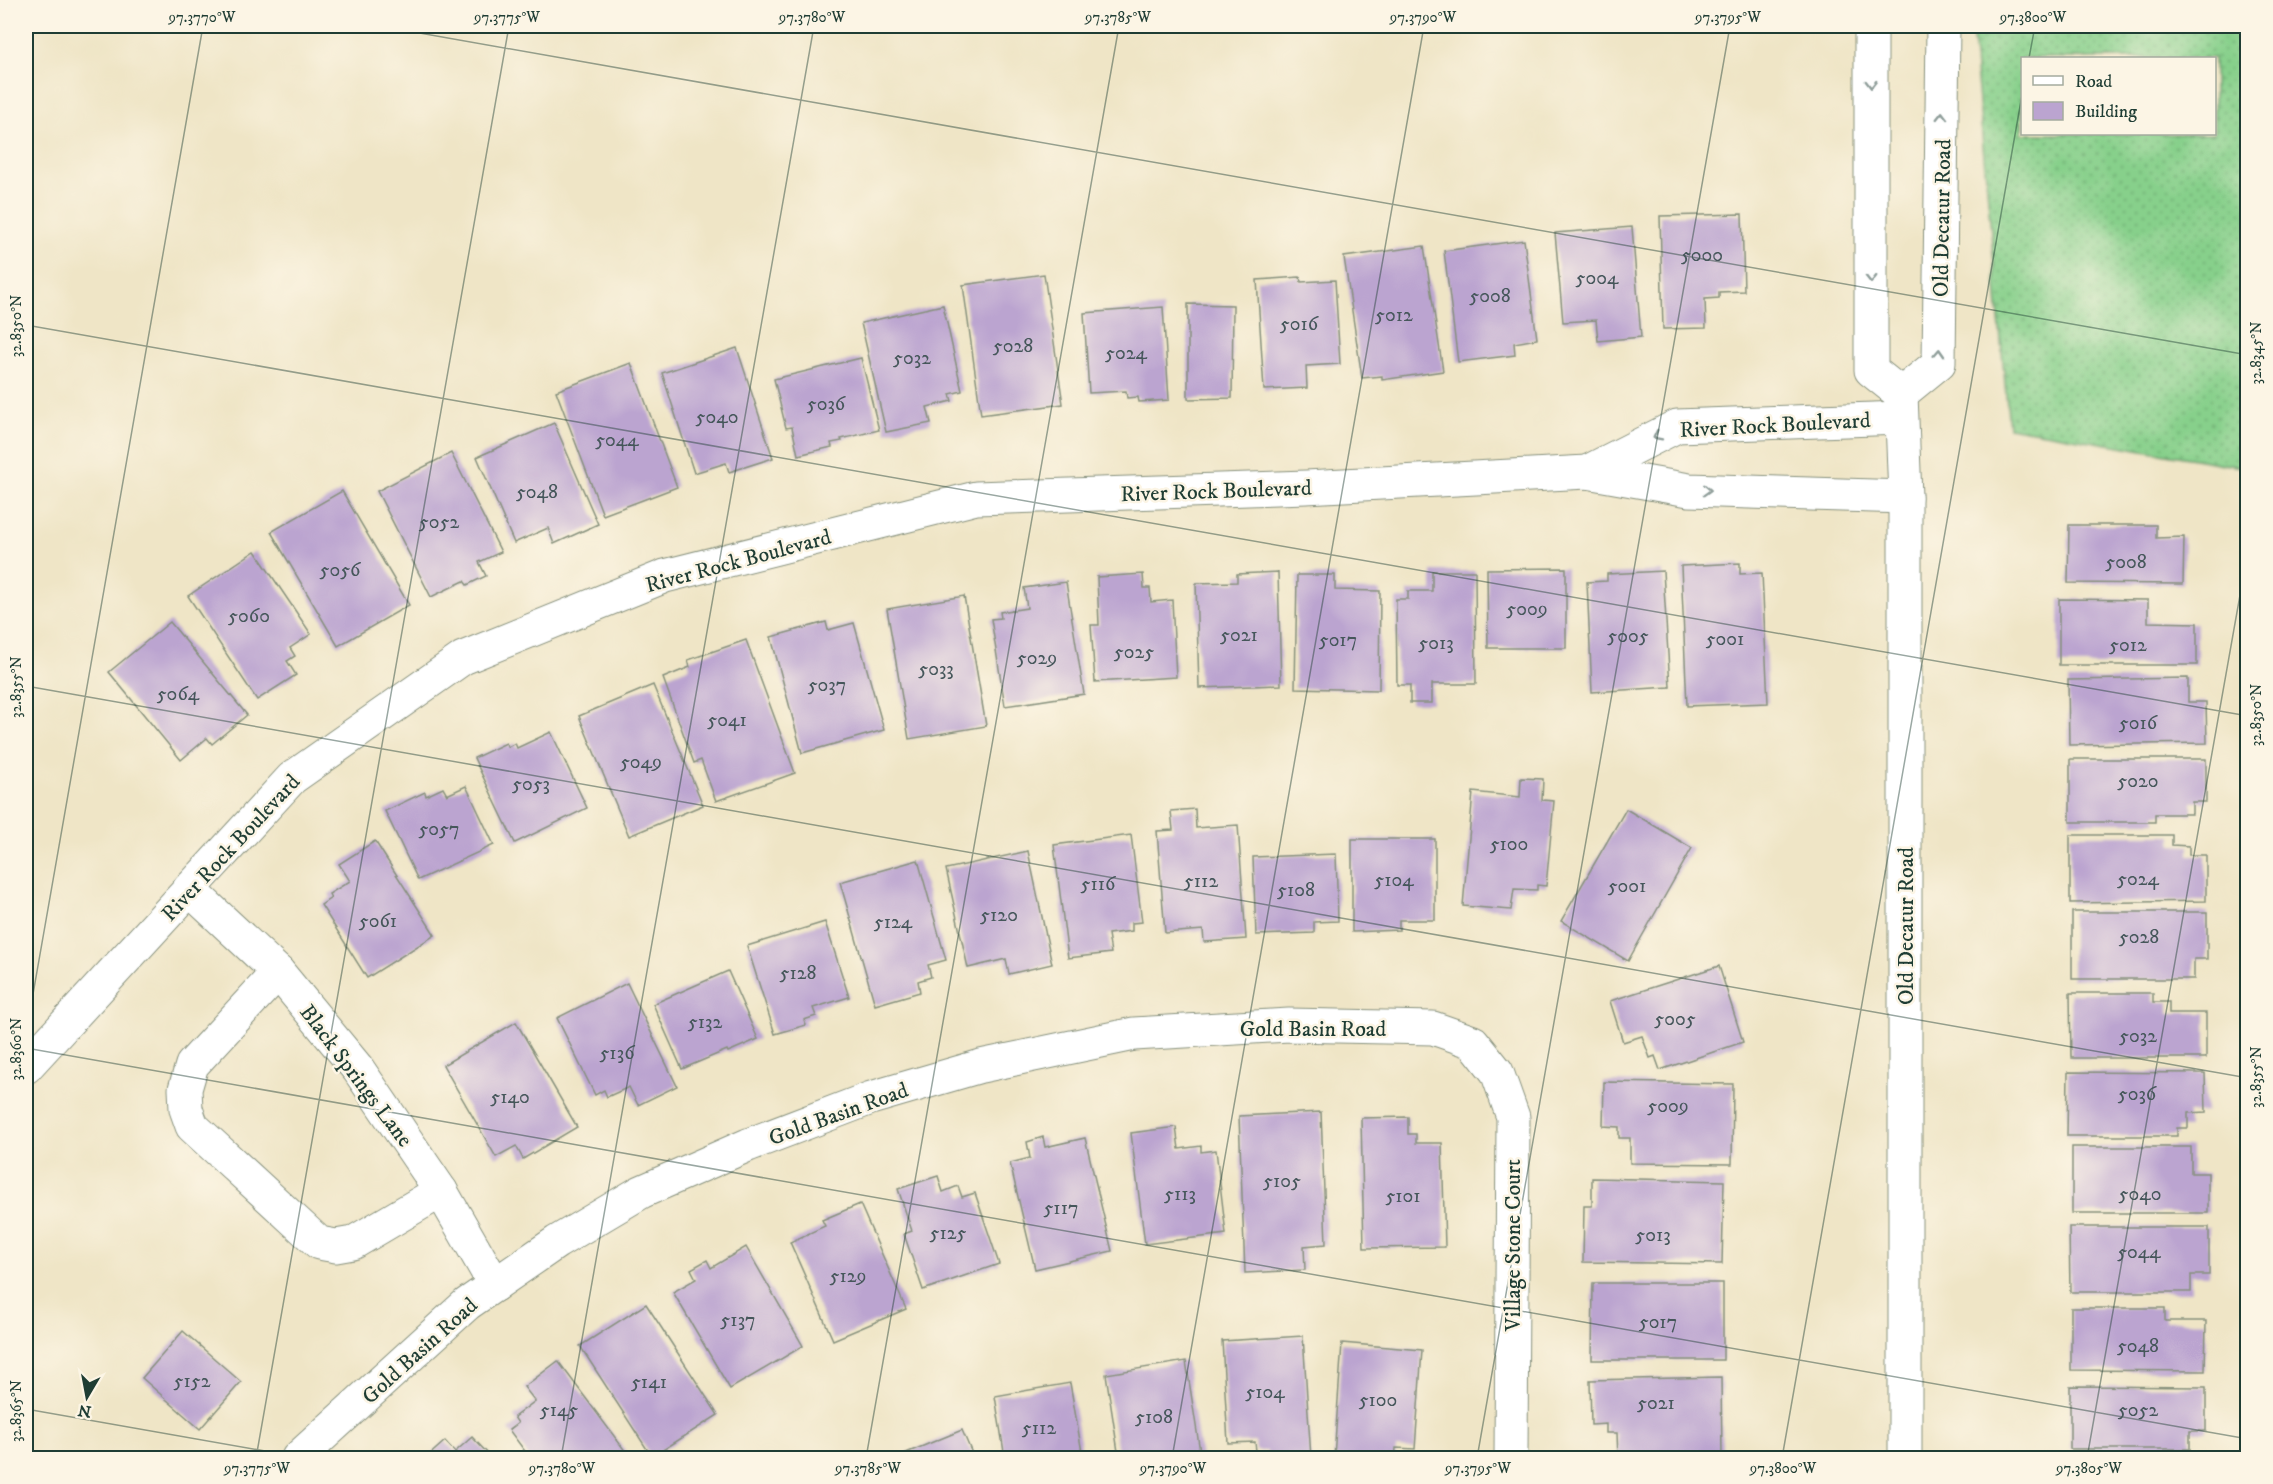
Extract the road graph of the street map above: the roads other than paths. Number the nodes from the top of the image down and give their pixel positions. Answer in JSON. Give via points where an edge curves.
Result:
{"nodes":[{"id":1,"x":1871,"y":26,"type":"edge"},
{"id":2,"x":1943,"y":26,"type":"edge"},
{"id":3,"x":1901,"y":406,"type":"junction"},
{"id":4,"x":1587,"y":472,"type":"junction"},
{"id":5,"x":1905,"y":497,"type":"junction"},
{"id":6,"x":189,"y":889,"type":"junction"},
{"id":7,"x":278,"y":972,"type":"junction"},
{"id":8,"x":1473,"y":1042,"type":"joint"},
{"id":9,"x":26,"y":1067,"type":"edge"},
{"id":10,"x":441,"y":1191,"type":"junction"},
{"id":11,"x":495,"y":1285,"type":"junction"},
{"id":12,"x":298,"y":1458,"type":"edge"},
{"id":13,"x":1511,"y":1458,"type":"edge"},
{"id":14,"x":1905,"y":1458,"type":"edge"}],
"edges":[{"from":1,"to":3,"type":"street","one_way":true,"via":[[1871,370]]},
{"from":3,"to":2,"type":"street","name":"Old Decatur Road","one_way":true,"via":[[1939,363]]},
{"from":3,"to":4,"type":"street","name":"River Rock Boulevard","one_way":true,"via":[[1677,426]]},
{"from":3,"to":5,"type":"street","name":"Old Decatur Road"},
{"from":4,"to":5,"type":"street","name":"River Rock Boulevard","one_way":true,"via":[[1689,490]]},
{"from":4,"to":6,"type":"street","name":"River Rock Boulevard","via":[[1306,488],[976,498],[665,576],[464,658],[292,778]]},
{"from":5,"to":14,"type":"street","name":"Old Decatur Road"},
{"from":6,"to":7,"type":"street","name":"Black Springs Lane"},
{"from":6,"to":9,"type":"street","name":"River Rock Boulevard"},
{"from":7,"to":10,"type":"street","name":"Black Springs Lane","via":[[358,1069]]},
{"from":7,"to":10,"type":"street","via":[[192,1065],[185,1089],[192,1126],[319,1243],[352,1243]]},
{"from":8,"to":11,"type":"street","name":"Gold Basin Road","via":[[1433,1028],[1290,1025],[1134,1034],[981,1066],[871,1098],[748,1145],[641,1192]]},
{"from":8,"to":13,"type":"street","name":"Village Stone Court","via":[[1497,1072],[1513,1117]]},
{"from":10,"to":11,"type":"street","name":"Black Springs Lane"},
{"from":11,"to":12,"type":"street","name":"Gold Basin Road","via":[[467,1304]]}]}
